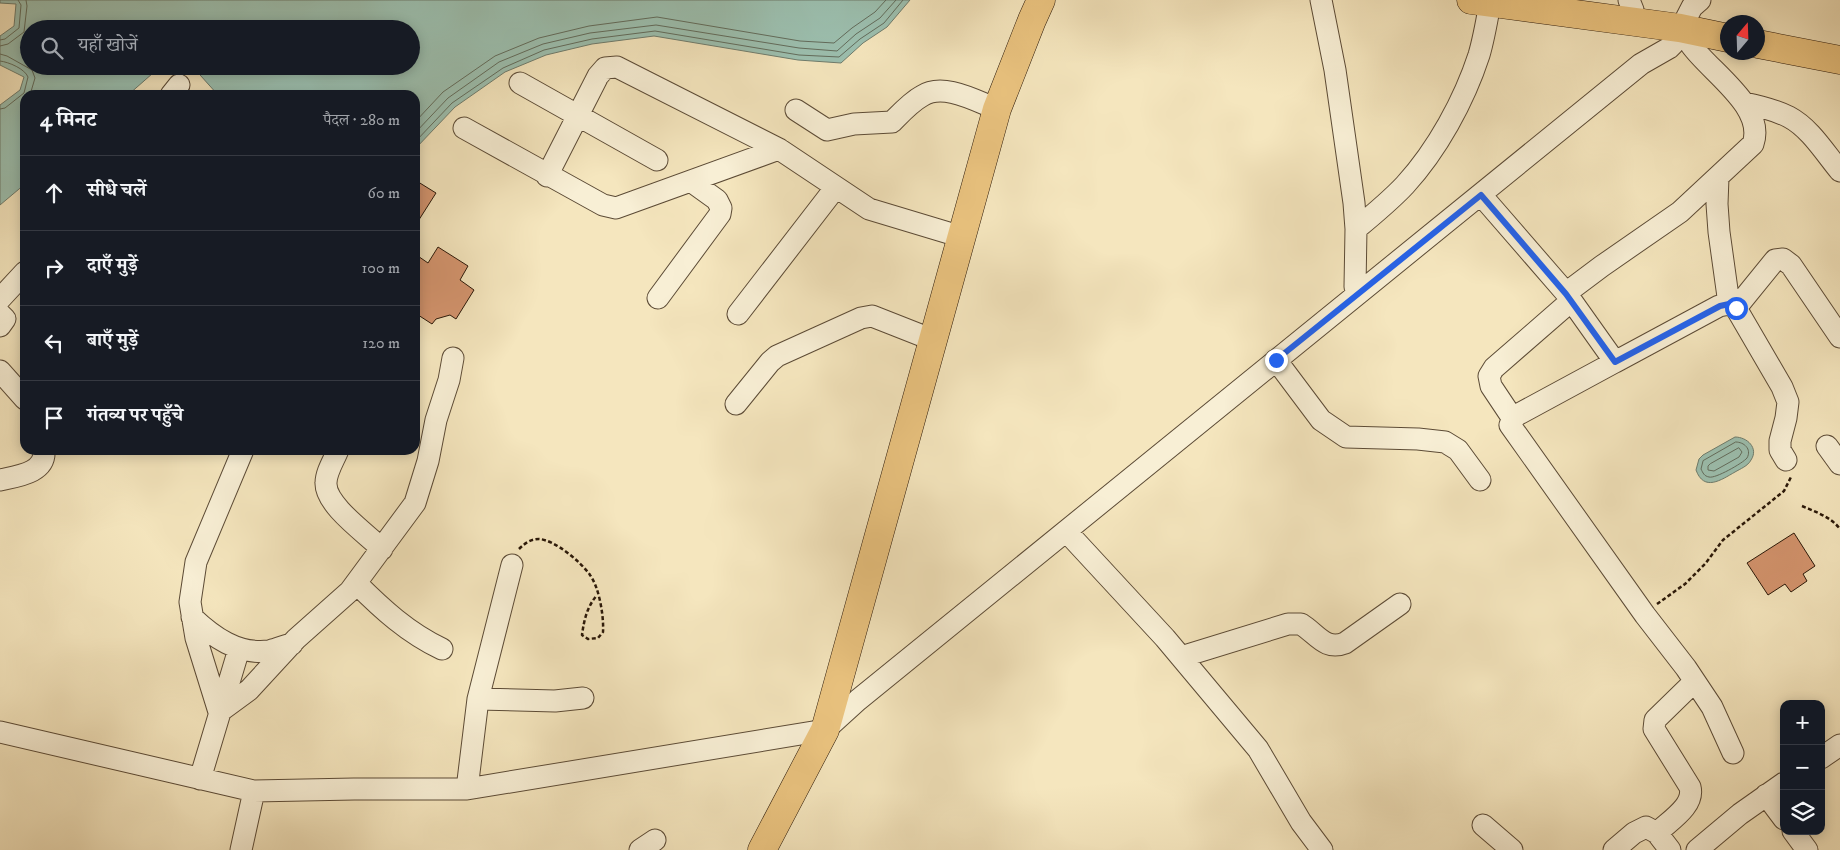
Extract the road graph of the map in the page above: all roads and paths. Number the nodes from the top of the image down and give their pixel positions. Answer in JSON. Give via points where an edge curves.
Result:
{"nodes":[{"id":1,"x":1041,"y":0,"type":"edge"},
{"id":2,"x":1322,"y":0,"type":"edge"},
{"id":3,"x":1700,"y":0,"type":"edge"},
{"id":4,"x":1493,"y":2,"type":"edge"},
{"id":5,"x":1632,"y":11,"type":"edge"},
{"id":6,"x":1694,"y":38,"type":"edge"},
{"id":7,"x":1765,"y":45,"type":"edge"},
{"id":8,"x":1840,"y":60,"type":"edge"},
{"id":9,"x":520,"y":83,"type":"dead end"},
{"id":10,"x":1744,"y":103,"type":"junction"},
{"id":11,"x":997,"y":109,"type":"junction"},
{"id":12,"x":796,"y":110,"type":"dead end"},
{"id":13,"x":577,"y":116,"type":"junction"},
{"id":14,"x":464,"y":128,"type":"dead end"},
{"id":15,"x":780,"y":149,"type":"junction"},
{"id":16,"x":657,"y":160,"type":"dead end"},
{"id":17,"x":1840,"y":171,"type":"edge"},
{"id":18,"x":547,"y":176,"type":"junction"},
{"id":19,"x":1718,"y":177,"type":"junction"},
{"id":20,"x":692,"y":182,"type":"junction"},
{"id":21,"x":836,"y":187,"type":"junction"},
{"id":22,"x":1481,"y":195,"type":"junction"},
{"id":23,"x":1356,"y":229,"type":"junction"},
{"id":24,"x":962,"y":237,"type":"junction"},
{"id":25,"x":20,"y":277,"type":"edge"},
{"id":26,"x":1359,"y":293,"type":"junction"},
{"id":27,"x":1569,"y":297,"type":"junction"},
{"id":28,"x":658,"y":298,"type":"dead end"},
{"id":29,"x":0,"y":299,"type":"edge"},
{"id":30,"x":1732,"y":306,"type":"junction"},
{"id":31,"x":0,"y":314,"type":"edge"},
{"id":32,"x":738,"y":314,"type":"dead end"},
{"id":33,"x":0,"y":326,"type":"edge"},
{"id":34,"x":1840,"y":336,"type":"edge"},
{"id":35,"x":933,"y":340,"type":"junction"},
{"id":36,"x":453,"y":358,"type":"dead end"},
{"id":37,"x":1276,"y":360,"type":"junction"},
{"id":38,"x":1615,"y":362,"type":"junction"},
{"id":39,"x":0,"y":371,"type":"edge"},
{"id":40,"x":20,"y":393,"type":"edge"},
{"id":41,"x":736,"y":404,"type":"dead end"},
{"id":42,"x":1513,"y":419,"type":"junction"},
{"id":43,"x":1827,"y":446,"type":"dead end"},
{"id":44,"x":45,"y":455,"type":"edge"},
{"id":45,"x":241,"y":455,"type":"edge"},
{"id":46,"x":336,"y":455,"type":"edge"},
{"id":47,"x":1840,"y":464,"type":"edge"},
{"id":48,"x":1789,"y":468,"type":"joint"},
{"id":49,"x":0,"y":480,"type":"edge"},
{"id":50,"x":1480,"y":480,"type":"dead end"},
{"id":51,"x":1802,"y":506,"type":"dead end"},
{"id":52,"x":1840,"y":529,"type":"edge"},
{"id":53,"x":1066,"y":531,"type":"junction"},
{"id":54,"x":382,"y":549,"type":"junction"},
{"id":55,"x":512,"y":565,"type":"joint"},
{"id":56,"x":356,"y":583,"type":"junction"},
{"id":57,"x":597,"y":595,"type":"junction"},
{"id":58,"x":1400,"y":604,"type":"dead end"},
{"id":59,"x":1645,"y":615,"type":"junction"},
{"id":60,"x":192,"y":617,"type":"junction"},
{"id":61,"x":292,"y":644,"type":"junction"},
{"id":62,"x":239,"y":649,"type":"junction"},
{"id":63,"x":442,"y":649,"type":"dead end"},
{"id":64,"x":1181,"y":657,"type":"junction"},
{"id":65,"x":1694,"y":682,"type":"junction"},
{"id":66,"x":478,"y":698,"type":"junction"},
{"id":67,"x":583,"y":698,"type":"dead end"},
{"id":68,"x":219,"y":712,"type":"junction"},
{"id":69,"x":825,"y":730,"type":"junction"},
{"id":70,"x":0,"y":732,"type":"edge"},
{"id":71,"x":1840,"y":745,"type":"edge"},
{"id":72,"x":1733,"y":753,"type":"dead end"},
{"id":73,"x":1825,"y":755,"type":"edge"},
{"id":74,"x":200,"y":779,"type":"junction"},
{"id":75,"x":1780,"y":786,"type":"edge"},
{"id":76,"x":467,"y":789,"type":"junction"},
{"id":77,"x":254,"y":791,"type":"junction"},
{"id":78,"x":1766,"y":795,"type":"junction"},
{"id":79,"x":1780,"y":814,"type":"edge"},
{"id":80,"x":1483,"y":825,"type":"dead end"},
{"id":81,"x":1657,"y":832,"type":"junction"},
{"id":82,"x":1796,"y":835,"type":"edge"},
{"id":83,"x":241,"y":850,"type":"edge"},
{"id":84,"x":762,"y":850,"type":"edge"},
{"id":85,"x":1322,"y":850,"type":"edge"},
{"id":86,"x":1512,"y":850,"type":"edge"},
{"id":87,"x":1614,"y":850,"type":"edge"},
{"id":88,"x":1670,"y":850,"type":"edge"},
{"id":89,"x":1697,"y":850,"type":"edge"},
{"id":90,"x":1807,"y":850,"type":"edge"}],
"edges":[{"from":1,"to":11,"type":"main road"},
{"from":2,"to":23,"type":"street","via":[[1335,70]]},
{"from":3,"to":6,"type":"street","via":[[1692,7]]},
{"from":4,"to":5,"type":"main road"},
{"from":4,"to":23,"type":"street","via":[[1478,55],[1438,144],[1405,185]]},
{"from":5,"to":6,"type":"main road"},
{"from":6,"to":10,"type":"street"},
{"from":6,"to":22,"type":"street","via":[[1641,64]]},
{"from":7,"to":8,"type":"main road"},
{"from":9,"to":13,"type":"street"},
{"from":10,"to":17,"type":"street","via":[[1767,108],[1797,122]]},
{"from":10,"to":19,"type":"street","via":[[1756,135],[1753,144]]},
{"from":11,"to":12,"type":"street","via":[[939,90],[923,95],[892,122],[854,124],[827,130]]},
{"from":11,"to":24,"type":"main road"},
{"from":13,"to":15,"type":"street","via":[[598,76],[605,68],[617,66]]},
{"from":13,"to":16,"type":"street"},
{"from":13,"to":18,"type":"street"},
{"from":14,"to":18,"type":"street"},
{"from":15,"to":20,"type":"street"},
{"from":15,"to":21,"type":"street"},
{"from":18,"to":20,"type":"street","via":[[603,205],[616,208]]},
{"from":19,"to":27,"type":"street","via":[[1680,212],[1602,266]]},
{"from":19,"to":30,"type":"street","via":[[1718,214]]},
{"from":20,"to":28,"type":"street","via":[[717,200],[720,214]]},
{"from":21,"to":24,"type":"street","via":[[869,209]]},
{"from":21,"to":32,"type":"street"},
{"from":22,"to":26,"type":"street"},
{"from":22,"to":27,"type":"street"},
{"from":23,"to":26,"type":"street","via":[[1355,286]]},
{"from":24,"to":35,"type":"main road"},
{"from":25,"to":29,"type":"street"},
{"from":26,"to":37,"type":"street"},
{"from":27,"to":38,"type":"street"},
{"from":27,"to":42,"type":"street","via":[[1489,376],[1491,386]]},
{"from":30,"to":34,"type":"street","via":[[1775,260],[1783,259],[1791,265]]},
{"from":30,"to":38,"type":"street","via":[[1720,306]]},
{"from":30,"to":48,"type":"street","via":[[1788,402],[1780,450]]},
{"from":31,"to":33,"type":"street","via":[[5,319]]},
{"from":35,"to":41,"type":"street","via":[[872,316],[861,318],[777,356]]},
{"from":35,"to":69,"type":"main road"},
{"from":36,"to":54,"type":"street","via":[[415,503]]},
{"from":37,"to":50,"type":"street","via":[[1321,420],[1346,437],[1445,442],[1458,450]]},
{"from":37,"to":53,"type":"street"},
{"from":38,"to":42,"type":"street"},
{"from":39,"to":40,"type":"street"},
{"from":42,"to":59,"type":"street","via":[[1510,425]]},
{"from":43,"to":47,"type":"street"},
{"from":44,"to":49,"type":"street","via":[[40,467]]},
{"from":45,"to":60,"type":"street","via":[[196,562],[190,602]]},
{"from":46,"to":54,"type":"street","via":[[326,482],[334,506]]},
{"from":48,"to":59,"type":"path","via":[[1784,491],[1722,540],[1685,584]]},
{"from":51,"to":52,"type":"path","via":[[1828,518]]},
{"from":53,"to":64,"type":"street"},
{"from":53,"to":69,"type":"street"},
{"from":54,"to":56,"type":"street"},
{"from":55,"to":57,"type":"path","via":[[516,553],[528,541],[541,539],[551,542],[590,576]]},
{"from":55,"to":66,"type":"street"},
{"from":56,"to":61,"type":"street"},
{"from":56,"to":63,"type":"street","via":[[388,614],[423,640]]},
{"from":57,"to":57,"type":"path","via":[[586,612],[583,626],[582,636],[588,639],[598,638],[603,632]]},
{"from":58,"to":64,"type":"street","via":[[1336,646],[1325,643],[1301,624],[1288,624]]},
{"from":59,"to":65,"type":"street"},
{"from":60,"to":62,"type":"street","via":[[217,638]]},
{"from":60,"to":68,"type":"street"},
{"from":61,"to":62,"type":"street","via":[[268,651]]},
{"from":61,"to":68,"type":"street","via":[[250,690]]},
{"from":62,"to":68,"type":"street"},
{"from":64,"to":85,"type":"street","via":[[1258,749],[1301,822]]},
{"from":65,"to":72,"type":"street","via":[[1712,707]]},
{"from":65,"to":81,"type":"street","via":[[1655,720],[1654,729],[1692,793],[1689,802]]},
{"from":66,"to":67,"type":"street","via":[[554,701]]},
{"from":66,"to":76,"type":"street"},
{"from":68,"to":74,"type":"street"},
{"from":69,"to":76,"type":"street"},
{"from":69,"to":84,"type":"main road"},
{"from":70,"to":74,"type":"street"},
{"from":71,"to":73,"type":"street"},
{"from":74,"to":77,"type":"street"},
{"from":75,"to":78,"type":"street"},
{"from":76,"to":77,"type":"street"},
{"from":77,"to":83,"type":"street"},
{"from":78,"to":79,"type":"street"},
{"from":78,"to":89,"type":"street"},
{"from":80,"to":86,"type":"street"},
{"from":81,"to":87,"type":"street","via":[[1646,828],[1634,833]]},
{"from":81,"to":88,"type":"street"},
{"from":82,"to":90,"type":"street"}]}
